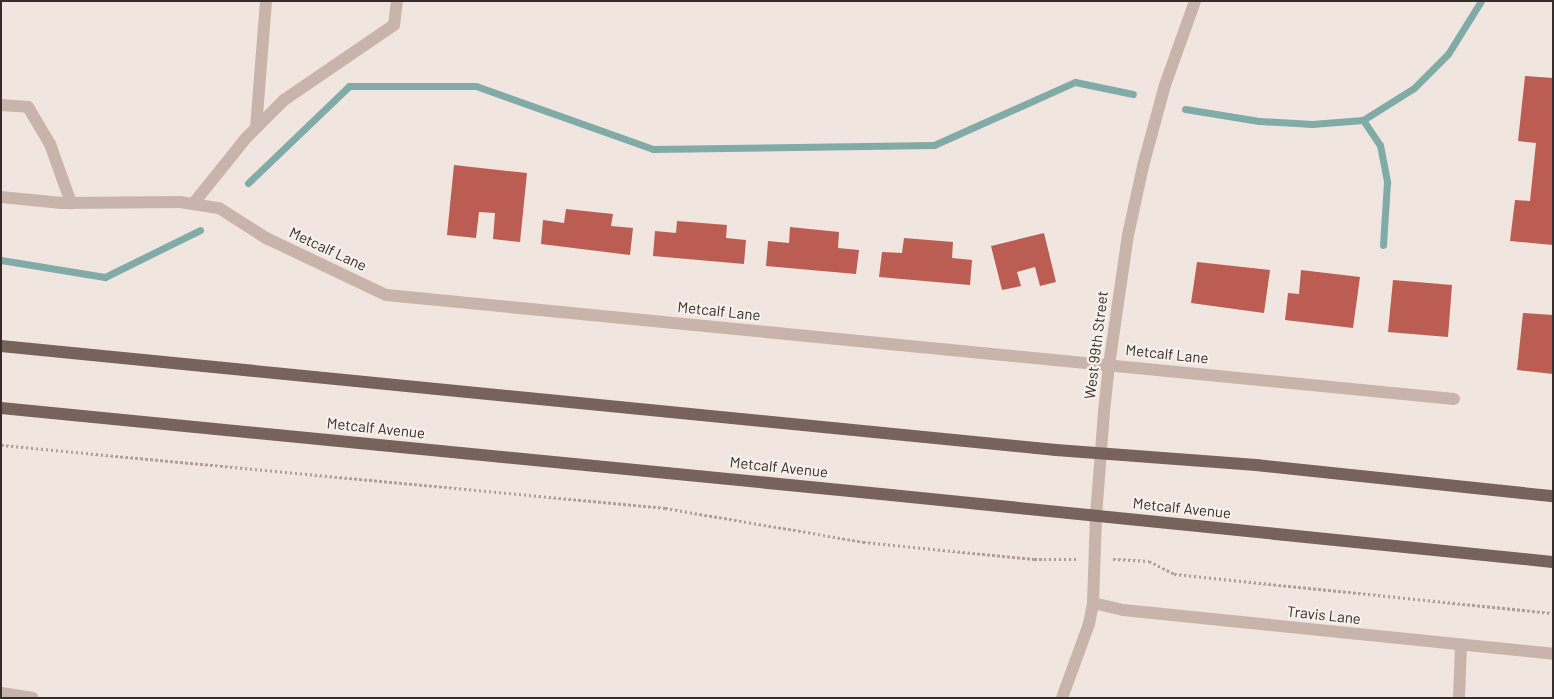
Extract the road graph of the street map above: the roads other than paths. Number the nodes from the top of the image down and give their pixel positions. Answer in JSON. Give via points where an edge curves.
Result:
{"nodes":[{"id":1,"x":266,"y":1,"type":"edge"},
{"id":2,"x":397,"y":1,"type":"edge"},
{"id":3,"x":1195,"y":1,"type":"edge"},
{"id":4,"x":1,"y":105,"type":"edge"},
{"id":5,"x":256,"y":128,"type":"junction"},
{"id":6,"x":1,"y":197,"type":"edge"},
{"id":7,"x":71,"y":203,"type":"junction"},
{"id":8,"x":193,"y":204,"type":"junction"},
{"id":9,"x":1,"y":346,"type":"edge"},
{"id":10,"x":1108,"y":365,"type":"junction"},
{"id":11,"x":1454,"y":399,"type":"dead end"},
{"id":12,"x":1,"y":408,"type":"edge"},
{"id":13,"x":1100,"y":453,"type":"junction"},
{"id":14,"x":1553,"y":496,"type":"edge"},
{"id":15,"x":1096,"y":516,"type":"junction"},
{"id":16,"x":1553,"y":562,"type":"edge"},
{"id":17,"x":1093,"y":603,"type":"junction"},
{"id":18,"x":1461,"y":646,"type":"junction"},
{"id":19,"x":1553,"y":654,"type":"edge"},
{"id":20,"x":1,"y":692,"type":"edge"},
{"id":21,"x":33,"y":698,"type":"edge"},
{"id":22,"x":1062,"y":698,"type":"edge"},
{"id":23,"x":1458,"y":698,"type":"edge"}],
"edges":[{"from":1,"to":5,"type":"street"},
{"from":2,"to":5,"type":"street","via":[[394,25],[284,100]]},
{"from":3,"to":10,"type":"street","name":"West 99th Street","via":[[1165,84],[1143,166],[1128,235]]},
{"from":4,"to":7,"type":"street","via":[[28,107],[50,144]]},
{"from":5,"to":8,"type":"street"},
{"from":6,"to":7,"type":"street","name":"Metcalf Lane"},
{"from":7,"to":8,"type":"street","name":"Metcalf Lane"},
{"from":8,"to":10,"type":"street","name":"Metcalf Lane","via":[[219,208],[266,238],[386,295]]},
{"from":9,"to":13,"type":"main road"},
{"from":10,"to":11,"type":"street","name":"Metcalf Lane"},
{"from":10,"to":13,"type":"street","name":"West 99th Street"},
{"from":12,"to":15,"type":"main road","name":"Metcalf Avenue"},
{"from":13,"to":14,"type":"main road"},
{"from":13,"to":15,"type":"street","name":"West 99th Street"},
{"from":15,"to":16,"type":"main road","name":"Metcalf Avenue"},
{"from":15,"to":17,"type":"street","name":"West 99th Street"},
{"from":17,"to":18,"type":"street","name":"Travis Lane","via":[[1123,610]]},
{"from":17,"to":22,"type":"street","name":"West 99th Street","via":[[1089,624]]},
{"from":18,"to":19,"type":"street","name":"Travis Lane"},
{"from":18,"to":23,"type":"street"},
{"from":20,"to":21,"type":"street"}]}
